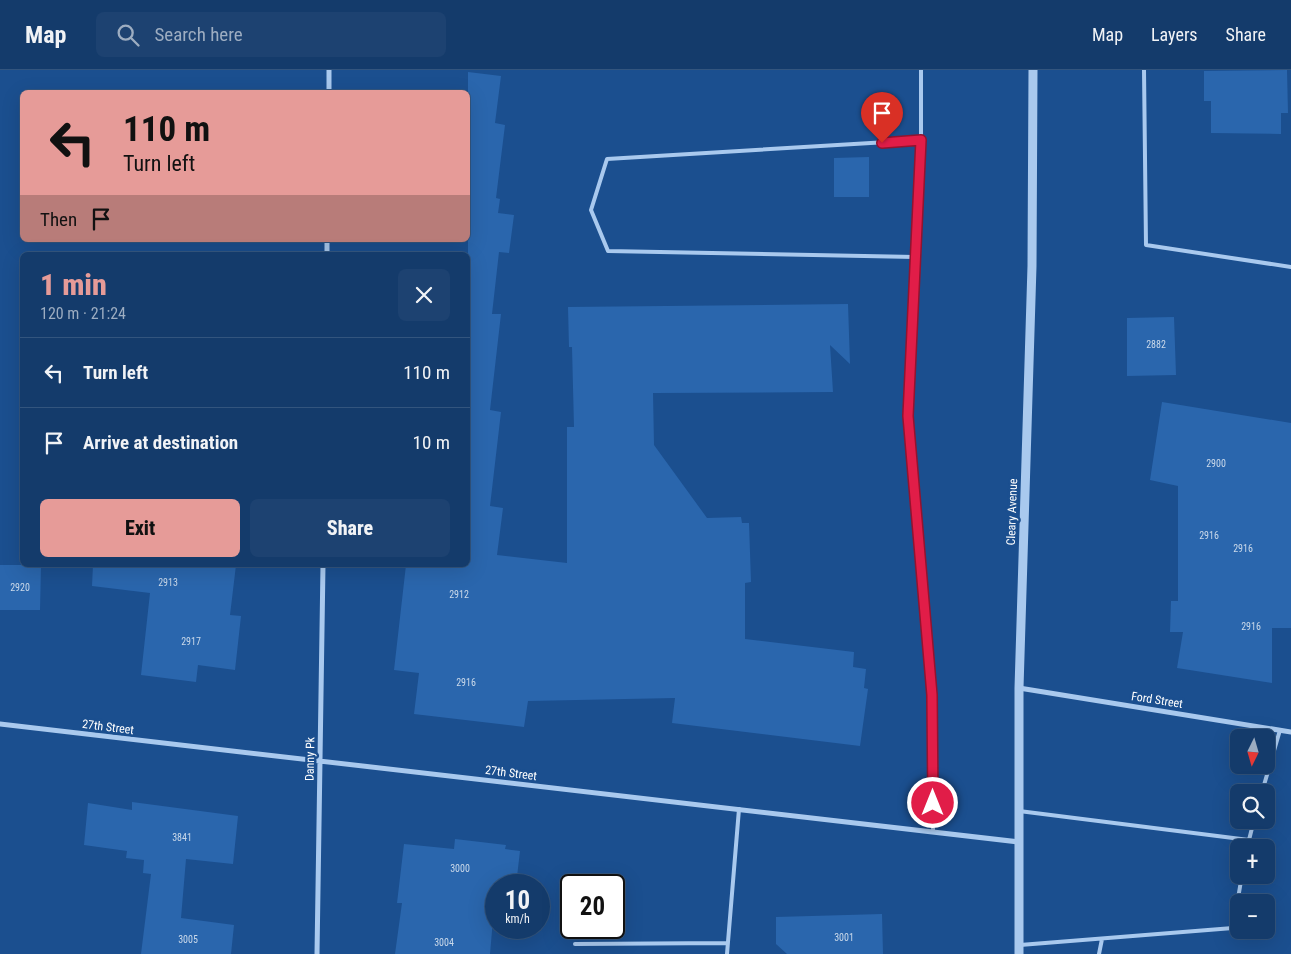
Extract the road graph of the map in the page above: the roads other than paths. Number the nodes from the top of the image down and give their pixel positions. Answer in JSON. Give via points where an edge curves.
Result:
{"nodes":[{"id":1,"x":329,"y":70,"type":"edge"},
{"id":2,"x":921,"y":70,"type":"edge"},
{"id":3,"x":1033,"y":70,"type":"edge"},
{"id":4,"x":1144,"y":70,"type":"edge"},
{"id":5,"x":329,"y":90,"type":"edge"},
{"id":6,"x":921,"y":140,"type":"junction"},
{"id":7,"x":915,"y":257,"type":"junction"},
{"id":8,"x":1291,"y":267,"type":"edge"},
{"id":9,"x":323,"y":567,"type":"edge"},
{"id":10,"x":1019,"y":688,"type":"junction"},
{"id":11,"x":0,"y":724,"type":"edge"},
{"id":12,"x":1280,"y":730,"type":"junction"},
{"id":13,"x":1291,"y":732,"type":"edge"},
{"id":14,"x":320,"y":762,"type":"junction"},
{"id":15,"x":1264,"y":784,"type":"edge"},
{"id":16,"x":738,"y":809,"type":"junction"},
{"id":17,"x":1019,"y":811,"type":"junction"},
{"id":18,"x":933,"y":832,"type":"junction"},
{"id":19,"x":1241,"y":839,"type":"edge"},
{"id":20,"x":1019,"y":842,"type":"junction"},
{"id":21,"x":1240,"y":884,"type":"edge"},
{"id":22,"x":1102,"y":939,"type":"junction"},
{"id":23,"x":727,"y":943,"type":"junction"},
{"id":24,"x":575,"y":944,"type":"dead end"},
{"id":25,"x":1019,"y":950,"type":"edge"},
{"id":26,"x":317,"y":954,"type":"edge"},
{"id":27,"x":727,"y":954,"type":"edge"},
{"id":28,"x":1099,"y":954,"type":"edge"}],
"edges":[{"from":1,"to":5,"type":"street"},
{"from":2,"to":6,"type":"lane"},
{"from":3,"to":10,"type":"street","name":"Cleary Avenue","via":[[1032,266]]},
{"from":4,"to":8,"type":"lane","via":[[1146,245]]},
{"from":6,"to":7,"type":"lane"},
{"from":6,"to":7,"type":"lane","via":[[607,159],[591,210],[608,251]]},
{"from":7,"to":18,"type":"lane","via":[[908,416],[932,695]]},
{"from":9,"to":14,"type":"street","name":"Danny Pk"},
{"from":10,"to":12,"type":"street","name":"Ford Street"},
{"from":10,"to":17,"type":"street","name":"Cleary Avenue"},
{"from":11,"to":14,"type":"street","name":"27th Street"},
{"from":12,"to":13,"type":"street","name":"Ford Street"},
{"from":12,"to":15,"type":"lane"},
{"from":14,"to":16,"type":"street","name":"27th Street"},
{"from":14,"to":26,"type":"street","name":"Danny Pk"},
{"from":16,"to":18,"type":"street","name":"27th Street"},
{"from":16,"to":23,"type":"lane"},
{"from":17,"to":19,"type":"lane"},
{"from":17,"to":20,"type":"street","name":"Cleary Avenue"},
{"from":18,"to":20,"type":"street","name":"27th Street"},
{"from":20,"to":25,"type":"street","name":"Cleary Avenue"},
{"from":21,"to":22,"type":"lane","via":[[1233,928]]},
{"from":22,"to":25,"type":"lane"},
{"from":22,"to":28,"type":"lane"},
{"from":23,"to":24,"type":"lane"},
{"from":23,"to":27,"type":"lane"}]}
